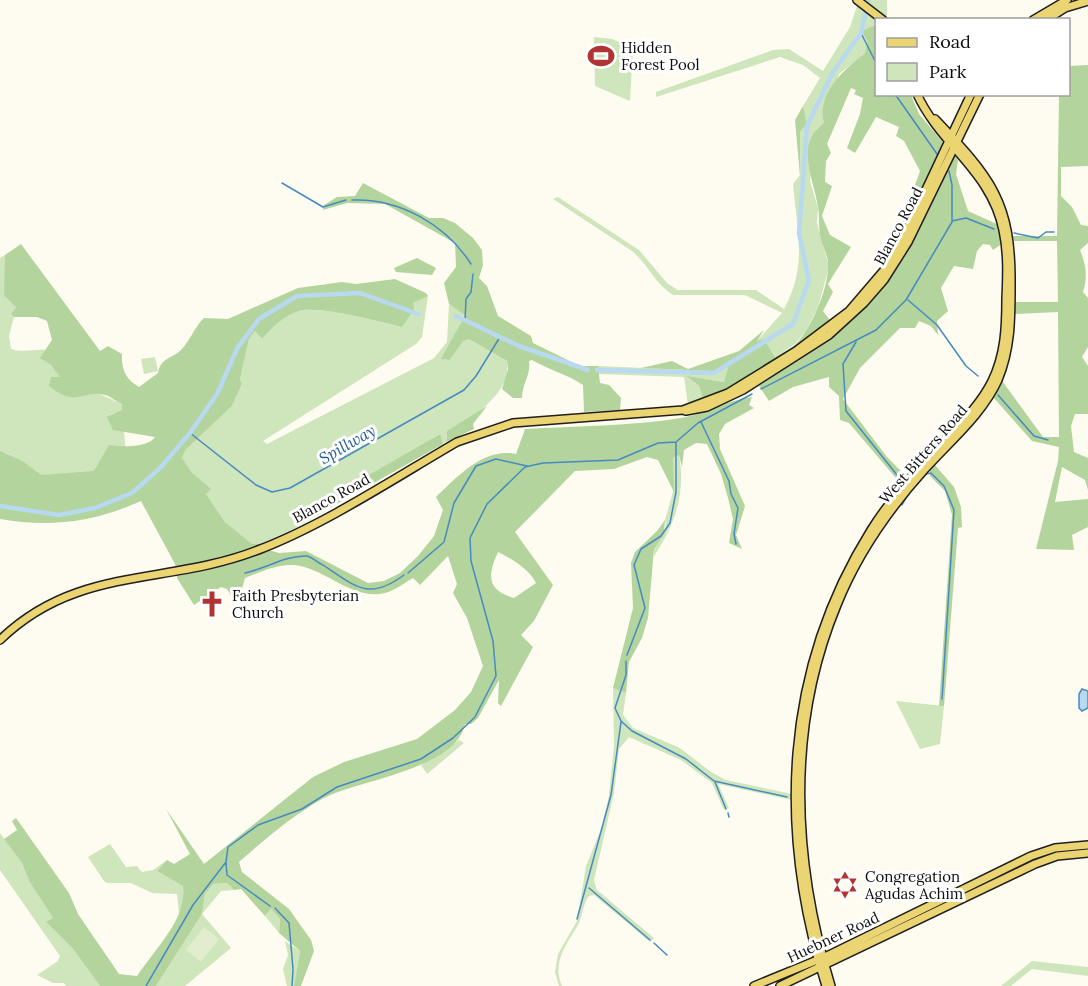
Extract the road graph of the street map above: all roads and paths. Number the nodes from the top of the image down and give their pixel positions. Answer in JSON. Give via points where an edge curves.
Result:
{"nodes":[{"id":1,"x":857,"y":0,"type":"edge"},
{"id":2,"x":1067,"y":0,"type":"edge"},
{"id":3,"x":1088,"y":1,"type":"edge"},
{"id":4,"x":881,"y":18,"type":"edge"},
{"id":5,"x":1036,"y":18,"type":"edge"},
{"id":6,"x":1049,"y":18,"type":"edge"},
{"id":7,"x":970,"y":96,"type":"edge"},
{"id":8,"x":979,"y":96,"type":"edge"},
{"id":9,"x":919,"y":98,"type":"edge"},
{"id":10,"x":957,"y":126,"type":"junction"},
{"id":11,"x":944,"y":128,"type":"junction"},
{"id":12,"x":953,"y":141,"type":"junction"},
{"id":13,"x":961,"y":154,"type":"junction"},
{"id":14,"x":947,"y":160,"type":"junction"},
{"id":15,"x":920,"y":209,"type":"junction"},
{"id":16,"x":1009,"y":272,"type":"junction"},
{"id":17,"x":0,"y":639,"type":"edge"},
{"id":18,"x":1088,"y":845,"type":"edge"},
{"id":19,"x":1088,"y":853,"type":"edge"},
{"id":20,"x":980,"y":886,"type":"junction"},
{"id":21,"x":821,"y":963,"type":"junction"},
{"id":22,"x":754,"y":986,"type":"edge"},
{"id":23,"x":780,"y":986,"type":"edge"},
{"id":24,"x":826,"y":986,"type":"edge"},
{"id":25,"x":831,"y":986,"type":"edge"}],
"edges":[{"from":1,"to":4,"type":"main road"},
{"from":2,"to":5,"type":"main road"},
{"from":3,"to":6,"type":"main road"},
{"from":7,"to":10,"type":"main road","name":"Blanco Road"},
{"from":8,"to":12,"type":"main road","name":"Blanco Road"},
{"from":9,"to":11,"type":"main road","name":"West Bitters Road"},
{"from":9,"to":12,"type":"main road","name":"West Bitters Road","via":[[924,111]]},
{"from":10,"to":11,"type":"main road"},
{"from":10,"to":12,"type":"main road","name":"Blanco Road"},
{"from":11,"to":12,"type":"main road","name":"West Bitters Road"},
{"from":12,"to":13,"type":"main road","name":"West Bitters Road"},
{"from":12,"to":14,"type":"main road","name":"Blanco Road"},
{"from":12,"to":15,"type":"main road","name":"Blanco Road"},
{"from":12,"to":16,"type":"main road","name":"West Bitters Road","via":[[982,169],[999,199],[1010,234]]},
{"from":13,"to":14,"type":"main road"},
{"from":13,"to":16,"type":"main road","name":"West Bitters Road","via":[[978,172],[994,201],[1003,228]]},
{"from":14,"to":15,"type":"main road","name":"Blanco Road"},
{"from":15,"to":17,"type":"main road","name":"Blanco Road","via":[[885,269],[839,322],[720,397],[683,410],[536,420],[488,430],[457,442],[272,544],[214,564],[81,590],[38,610]]},
{"from":16,"to":21,"type":"main road","name":"West Bitters Road","via":[[1005,337],[987,395],[871,529],[832,603],[809,671],[801,706],[795,829]]},
{"from":18,"to":20,"type":"main road","name":"Huebner Road","via":[[1047,850]]},
{"from":19,"to":20,"type":"main road","name":"Huebner Road","via":[[1057,856]]},
{"from":20,"to":21,"type":"main road","name":"Huebner Road"},
{"from":21,"to":22,"type":"main road","name":"Huebner Road"},
{"from":21,"to":23,"type":"main road","name":"Huebner Road"},
{"from":21,"to":24,"type":"main road","name":"West Bitters Road"},
{"from":21,"to":25,"type":"main road","name":"West Bitters Road"}]}
